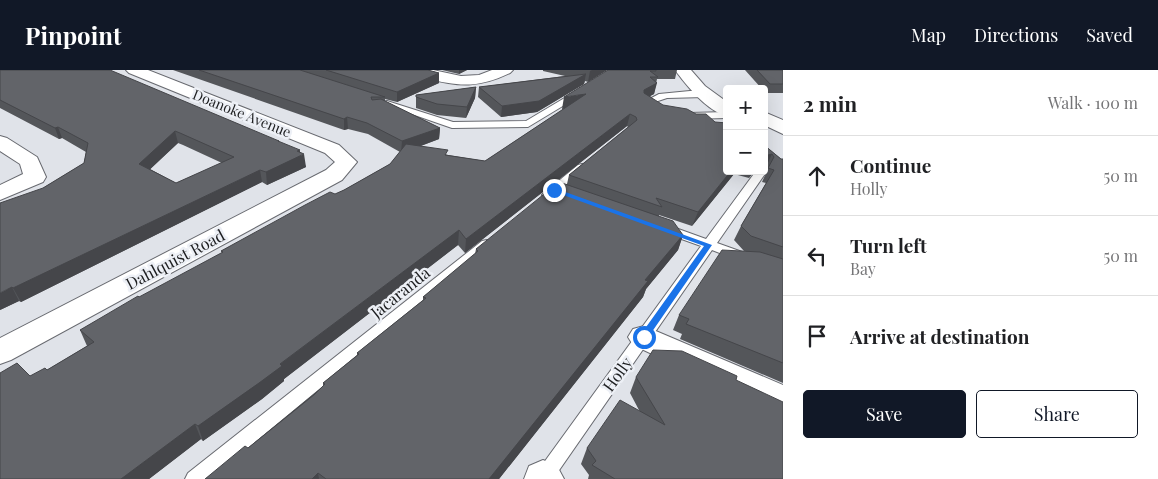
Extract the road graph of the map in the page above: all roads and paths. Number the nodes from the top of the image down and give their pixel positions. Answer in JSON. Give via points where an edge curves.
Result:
{"nodes":[{"id":1,"x":134,"y":70,"type":"edge"},
{"id":2,"x":416,"y":70,"type":"edge"},
{"id":3,"x":505,"y":70,"type":"edge"},
{"id":4,"x":683,"y":70,"type":"edge"},
{"id":5,"x":584,"y":90,"type":"edge"},
{"id":6,"x":705,"y":94,"type":"junction"},
{"id":7,"x":376,"y":101,"type":"edge"},
{"id":8,"x":723,"y":108,"type":"edge"},
{"id":9,"x":656,"y":111,"type":"edge"},
{"id":10,"x":723,"y":115,"type":"edge"},
{"id":11,"x":684,"y":116,"type":"edge"},
{"id":12,"x":768,"y":119,"type":"edge"},
{"id":13,"x":783,"y":128,"type":"edge"},
{"id":14,"x":768,"y":136,"type":"edge"},
{"id":15,"x":0,"y":142,"type":"edge"},
{"id":16,"x":783,"y":144,"type":"edge"},
{"id":17,"x":590,"y":160,"type":"edge"},
{"id":18,"x":347,"y":162,"type":"joint"},
{"id":19,"x":759,"y":175,"type":"edge"},
{"id":20,"x":554,"y":190,"type":"junction"},
{"id":21,"x":0,"y":193,"type":"edge"},
{"id":22,"x":572,"y":196,"type":"edge"},
{"id":23,"x":539,"y":202,"type":"edge"},
{"id":24,"x":654,"y":225,"type":"edge"},
{"id":25,"x":501,"y":233,"type":"edge"},
{"id":26,"x":708,"y":245,"type":"junction"},
{"id":27,"x":755,"y":261,"type":"edge"},
{"id":28,"x":644,"y":337,"type":"junction"},
{"id":29,"x":0,"y":352,"type":"edge"},
{"id":30,"x":783,"y":400,"type":"edge"},
{"id":31,"x":195,"y":479,"type":"edge"},
{"id":32,"x":543,"y":479,"type":"edge"}],
"edges":[{"from":1,"to":18,"type":"street","name":"Doanoke Avenue","via":[[332,149]]},
{"from":2,"to":3,"type":"street","via":[[464,83],[481,81]]},
{"from":4,"to":6,"type":"street"},
{"from":5,"to":7,"type":"lane","via":[[528,124],[452,125]]},
{"from":6,"to":8,"type":"street"},
{"from":6,"to":9,"type":"lane","via":[[675,94],[646,103]]},
{"from":10,"to":11,"type":"lane"},
{"from":12,"to":13,"type":"street"},
{"from":14,"to":16,"type":"street"},
{"from":15,"to":21,"type":"street","via":[[30,161],[35,177]]},
{"from":17,"to":20,"type":"lane"},
{"from":18,"to":29,"type":"street","name":"Dahlquist Road","via":[[334,175]]},
{"from":19,"to":26,"type":"lane","name":"Holly"},
{"from":20,"to":22,"type":"lane"},
{"from":20,"to":23,"type":"lane"},
{"from":24,"to":26,"type":"lane"},
{"from":25,"to":31,"type":"lane","name":"Jacaranda"},
{"from":26,"to":27,"type":"lane"},
{"from":26,"to":28,"type":"lane","name":"Holly"},
{"from":28,"to":30,"type":"street"},
{"from":28,"to":32,"type":"lane","name":"Holly"}]}
